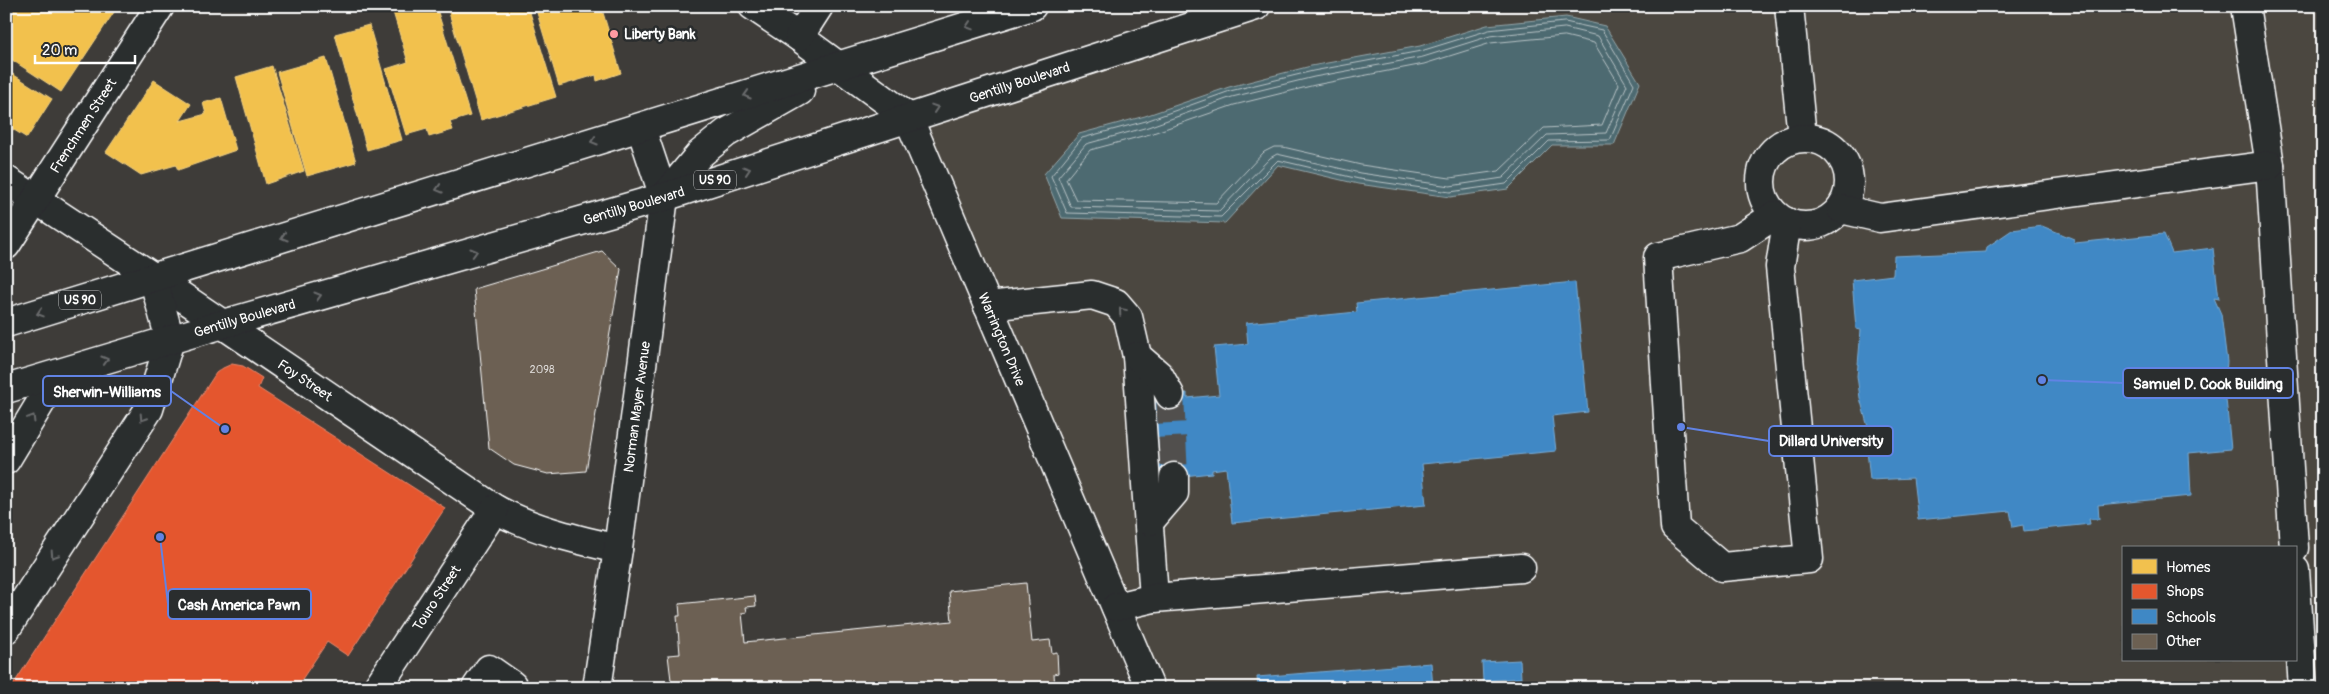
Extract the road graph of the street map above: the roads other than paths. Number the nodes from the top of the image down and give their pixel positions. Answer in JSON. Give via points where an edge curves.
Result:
{"nodes":[{"id":1,"x":160,"y":6,"type":"edge"},
{"id":2,"x":753,"y":6,"type":"edge"},
{"id":3,"x":819,"y":6,"type":"edge"},
{"id":4,"x":1032,"y":6,"type":"edge"},
{"id":5,"x":1256,"y":6,"type":"edge"},
{"id":6,"x":1789,"y":6,"type":"edge"},
{"id":7,"x":2245,"y":6,"type":"edge"},
{"id":8,"x":799,"y":37,"type":"junction"},
{"id":9,"x":840,"y":67,"type":"junction"},
{"id":10,"x":908,"y":117,"type":"junction"},
{"id":11,"x":641,"y":128,"type":"junction"},
{"id":12,"x":1802,"y":137,"type":"junction"},
{"id":13,"x":2270,"y":165,"type":"junction"},
{"id":14,"x":6,"y":180,"type":"edge"},
{"id":15,"x":664,"y":197,"type":"junction"},
{"id":16,"x":36,"y":200,"type":"junction"},
{"id":17,"x":1841,"y":209,"type":"junction"},
{"id":18,"x":1781,"y":218,"type":"junction"},
{"id":19,"x":6,"y":245,"type":"edge"},
{"id":20,"x":153,"y":277,"type":"junction"},
{"id":21,"x":988,"y":306,"type":"junction"},
{"id":22,"x":6,"y":323,"type":"edge"},
{"id":23,"x":223,"y":324,"type":"junction"},
{"id":24,"x":170,"y":340,"type":"junction"},
{"id":25,"x":1137,"y":356,"type":"junction"},
{"id":26,"x":58,"y":374,"type":"junction"},
{"id":27,"x":6,"y":389,"type":"edge"},
{"id":28,"x":1170,"y":395,"type":"tunnel mouth"},
{"id":29,"x":6,"y":460,"type":"edge"},
{"id":30,"x":1174,"y":477,"type":"tunnel mouth"},
{"id":31,"x":494,"y":509,"type":"junction"},
{"id":32,"x":1150,"y":521,"type":"junction"},
{"id":33,"x":2294,"y":546,"type":"edge"},
{"id":34,"x":618,"y":549,"type":"junction"},
{"id":35,"x":1522,"y":568,"type":"dead end"},
{"id":36,"x":2296,"y":587,"type":"edge"},
{"id":37,"x":1154,"y":598,"type":"junction"},
{"id":38,"x":1116,"y":607,"type":"junction"},
{"id":39,"x":6,"y":629,"type":"edge"},
{"id":40,"x":377,"y":688,"type":"edge"},
{"id":41,"x":476,"y":688,"type":"edge"},
{"id":42,"x":512,"y":688,"type":"edge"},
{"id":43,"x":596,"y":688,"type":"edge"},
{"id":44,"x":1150,"y":688,"type":"edge"},
{"id":45,"x":2302,"y":688,"type":"edge"}],
"edges":[{"from":1,"to":16,"type":"street","name":"Frenchmen Street"},
{"from":2,"to":8,"type":"street"},
{"from":3,"to":8,"type":"street"},
{"from":4,"to":9,"type":"street","number":"US 90","one_way":true},
{"from":10,"to":5,"type":"street","name":"Gentilly Boulevard","number":"US 90","one_way":true},
{"from":6,"to":12,"type":"street"},
{"from":7,"to":13,"type":"street"},
{"from":8,"to":9,"type":"street"},
{"from":9,"to":10,"type":"street"},
{"from":9,"to":11,"type":"street","number":"US 90","one_way":true},
{"from":9,"to":15,"type":"street","via":[[726,133],[700,154]]},
{"from":15,"to":10,"type":"street","name":"Gentilly Boulevard","number":"US 90","one_way":true},
{"from":10,"to":21,"type":"street","name":"Warrington Drive"},
{"from":11,"to":15,"type":"street","name":"Norman Mayer Avenue"},
{"from":11,"to":20,"type":"street","number":"US 90","one_way":true},
{"from":12,"to":17,"type":"street","via":[[1830,144],[1848,167],[1848,196]]},
{"from":12,"to":18,"type":"street","via":[[1775,149],[1761,174],[1761,189],[1766,203]]},
{"from":13,"to":17,"type":"street","via":[[1880,218]]},
{"from":13,"to":33,"type":"street"},
{"from":14,"to":16,"type":"street","name":"Foy Street"},
{"from":23,"to":15,"type":"street","name":"Gentilly Boulevard","number":"US 90","one_way":true},
{"from":15,"to":34,"type":"street","name":"Norman Mayer Avenue"},
{"from":16,"to":19,"type":"street","name":"Frenchmen Street"},
{"from":16,"to":20,"type":"street","name":"Foy Street"},
{"from":17,"to":18,"type":"street","via":[[1816,225],[1802,226]]},
{"from":18,"to":18,"type":"street","via":[[1780,267],[1809,559],[1722,567],[1675,527],[1658,257],[1740,238]]},
{"from":20,"to":22,"type":"street","number":"US 90","one_way":true},
{"from":20,"to":23,"type":"street","name":"Foy Street"},
{"from":20,"to":24,"type":"street"},
{"from":25,"to":21,"type":"street","one_way":true,"via":[[1128,317],[1116,303],[1108,300],[1092,295]]},
{"from":21,"to":38,"type":"street","name":"Warrington Drive"},
{"from":23,"to":24,"type":"street","name":"Gentilly Boulevard","number":"US 90"},
{"from":23,"to":31,"type":"street","name":"Foy Street"},
{"from":26,"to":24,"type":"street","name":"Gentilly Boulevard","number":"US 90","one_way":true},
{"from":24,"to":39,"type":"street","one_way":true,"via":[[149,409]]},
{"from":25,"to":28,"type":"street","via":[[1159,375]]},
{"from":25,"to":32,"type":"street"},
{"from":26,"to":27,"type":"street","name":"Gentilly Boulevard","number":"US 90"},
{"from":29,"to":26,"type":"street","one_way":true},
{"from":30,"to":32,"type":"street","via":[[1174,493]]},
{"from":31,"to":34,"type":"street","name":"Foy Street","via":[[537,528]]},
{"from":31,"to":40,"type":"street","name":"Touro Street"},
{"from":32,"to":37,"type":"street"},
{"from":34,"to":43,"type":"street","name":"Norman Mayer Avenue"},
{"from":35,"to":37,"type":"street"},
{"from":36,"to":45,"type":"street"},
{"from":37,"to":38,"type":"street"},
{"from":38,"to":44,"type":"street","name":"Warrington Drive"},
{"from":41,"to":42,"type":"street","via":[[489,669]]}]}
